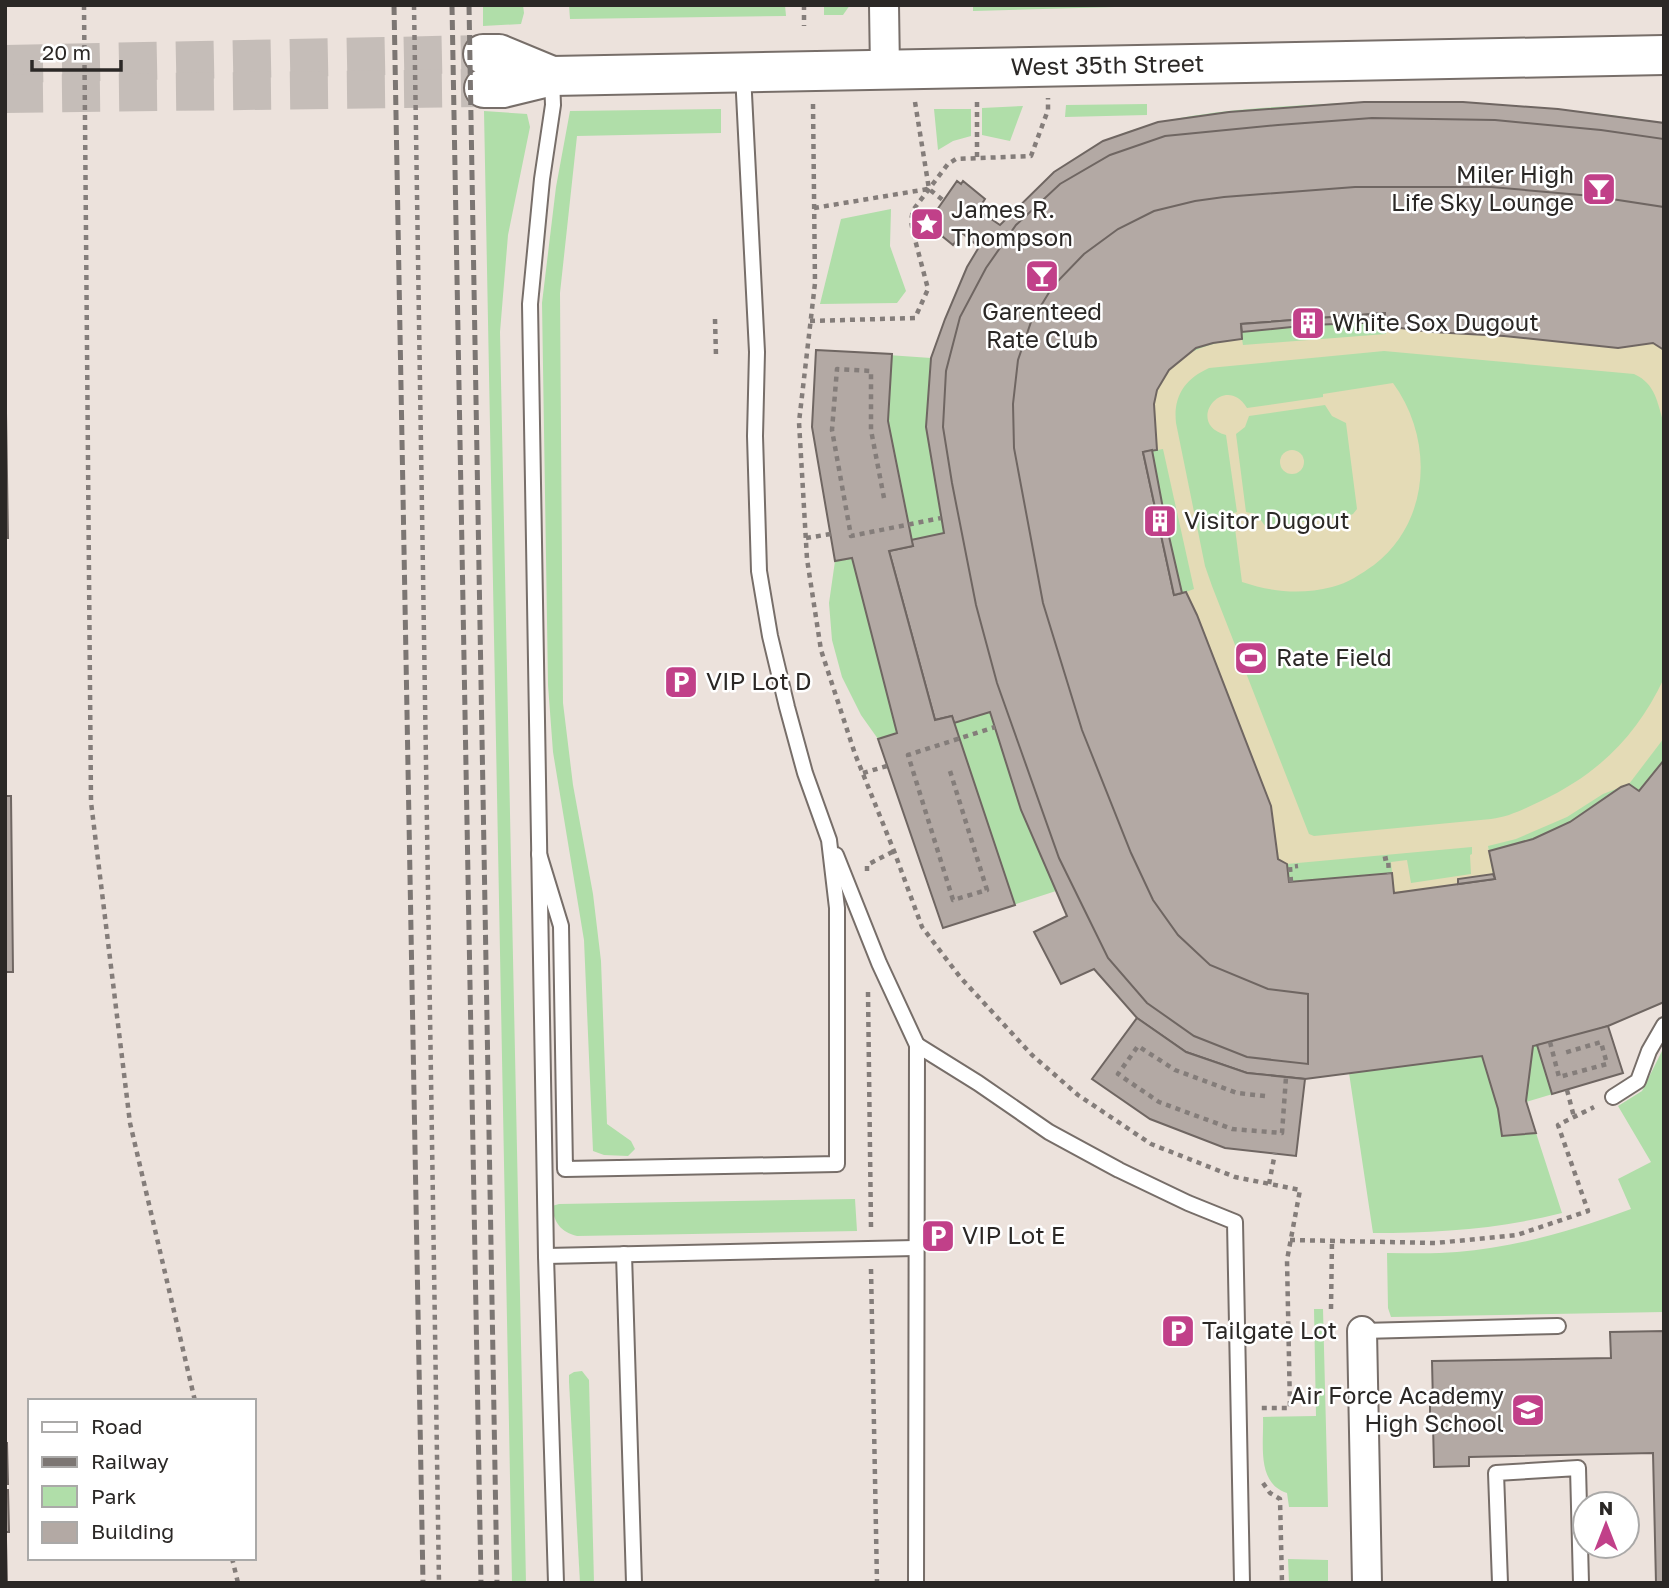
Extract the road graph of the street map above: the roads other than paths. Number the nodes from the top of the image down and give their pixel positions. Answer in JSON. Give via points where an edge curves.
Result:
{"nodes":[{"id":1,"x":884,"y":5,"type":"edge"},
{"id":2,"x":1664,"y":55,"type":"edge"},
{"id":3,"x":885,"y":70,"type":"junction"},
{"id":4,"x":484,"y":71,"type":"tunnel mouth"},
{"id":5,"x":743,"y":72,"type":"junction"},
{"id":6,"x":552,"y":76,"type":"junction"},
{"id":7,"x":829,"y":840,"type":"junction"},
{"id":8,"x":540,"y":853,"type":"junction"},
{"id":9,"x":1664,"y":1026,"type":"edge"},
{"id":10,"x":917,"y":1045,"type":"junction"},
{"id":11,"x":1613,"y":1097,"type":"road end"},
{"id":12,"x":915,"y":1248,"type":"junction"},
{"id":13,"x":624,"y":1254,"type":"junction"},
{"id":14,"x":546,"y":1256,"type":"junction"},
{"id":15,"x":1558,"y":1326,"type":"dead end"},
{"id":16,"x":1362,"y":1331,"type":"joint"},
{"id":17,"x":556,"y":1583,"type":"edge"},
{"id":18,"x":634,"y":1583,"type":"edge"},
{"id":19,"x":916,"y":1583,"type":"edge"},
{"id":20,"x":1242,"y":1583,"type":"edge"},
{"id":21,"x":1367,"y":1583,"type":"edge"},
{"id":22,"x":1500,"y":1583,"type":"edge"},
{"id":23,"x":1581,"y":1583,"type":"edge"}],
"edges":[{"from":1,"to":3,"type":"street"},
{"from":2,"to":3,"type":"main road","name":"West 35th Street"},
{"from":3,"to":5,"type":"main road","name":"West 35th Street"},
{"from":4,"to":6,"type":"main road","name":"West 35th Street","via":[[503,88]]},
{"from":5,"to":6,"type":"main road","name":"West 35th Street"},
{"from":5,"to":7,"type":"lane","via":[[757,352],[759,571],[804,773]]},
{"from":6,"to":8,"type":"lane","via":[[553,105],[530,304]]},
{"from":7,"to":8,"type":"lane","via":[[837,920],[837,1164],[565,1169],[561,926]]},
{"from":7,"to":10,"type":"lane"},
{"from":8,"to":14,"type":"lane"},
{"from":9,"to":11,"type":"lane","via":[[1638,1081]]},
{"from":10,"to":12,"type":"lane"},
{"from":10,"to":20,"type":"lane","via":[[1049,1132],[1119,1170],[1235,1222]]},
{"from":12,"to":13,"type":"lane"},
{"from":12,"to":19,"type":"lane"},
{"from":13,"to":14,"type":"lane"},
{"from":13,"to":18,"type":"lane"},
{"from":14,"to":17,"type":"lane"},
{"from":15,"to":16,"type":"lane"},
{"from":16,"to":21,"type":"street"},
{"from":22,"to":23,"type":"lane","via":[[1496,1473],[1578,1468]]}]}
